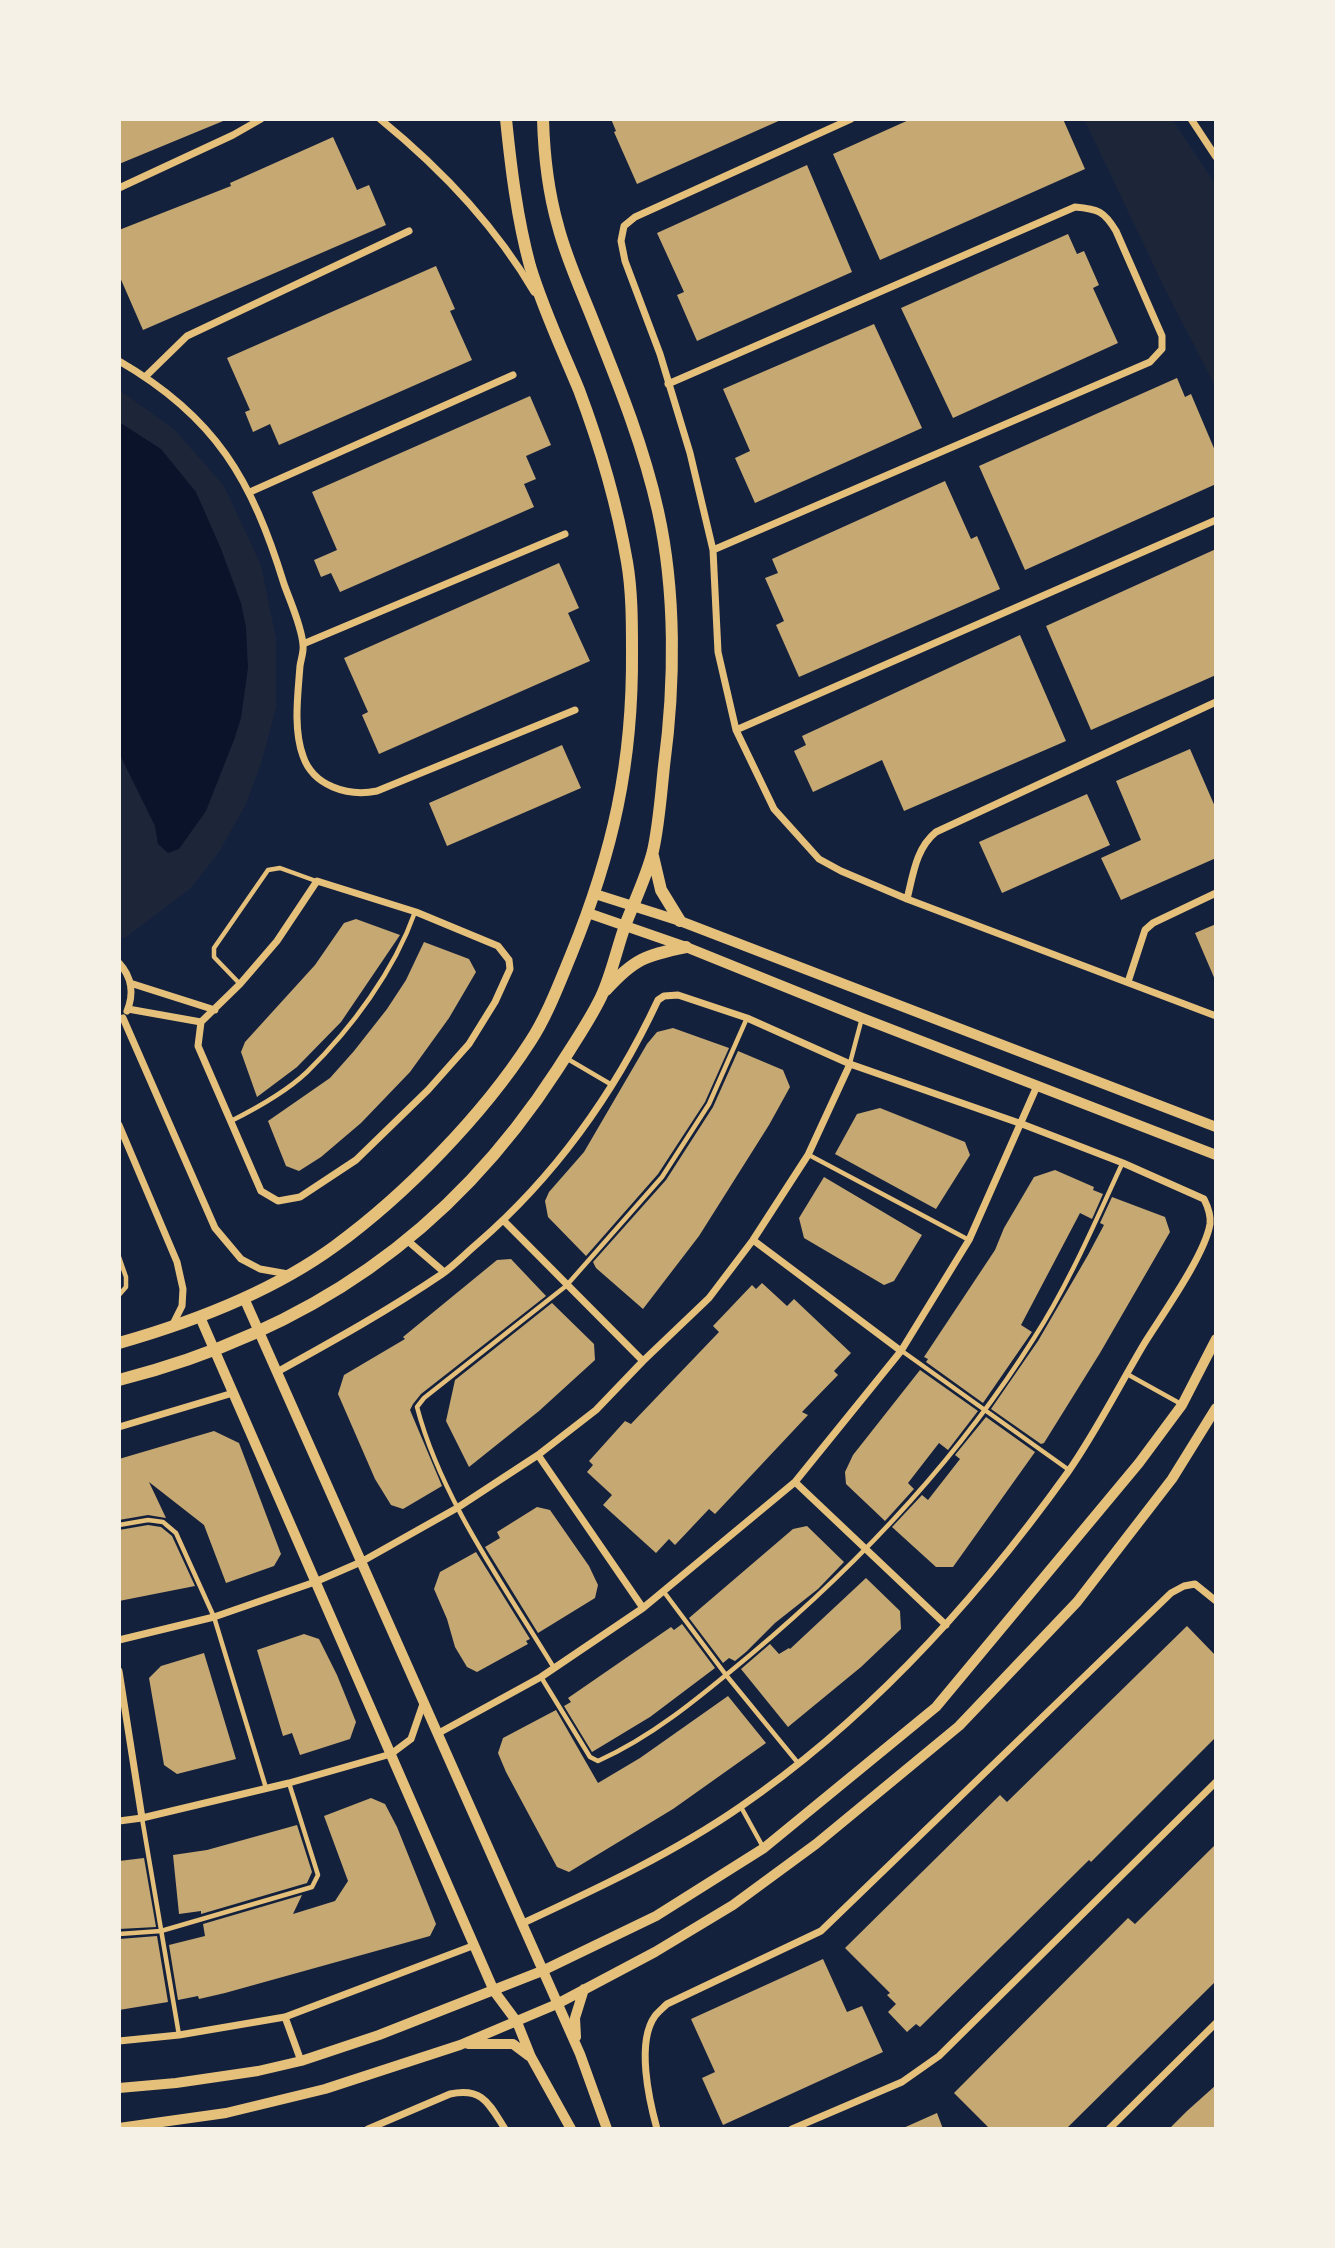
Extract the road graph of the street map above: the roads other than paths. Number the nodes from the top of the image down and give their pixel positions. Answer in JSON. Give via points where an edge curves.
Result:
{"nodes":[{"id":1,"x":261,"y":119,"type":"edge"},
{"id":2,"x":380,"y":119,"type":"edge"},
{"id":3,"x":506,"y":119,"type":"edge"},
{"id":4,"x":543,"y":119,"type":"edge"},
{"id":5,"x":851,"y":119,"type":"edge"},
{"id":6,"x":1191,"y":119,"type":"edge"},
{"id":7,"x":1216,"y":158,"type":"edge"},
{"id":8,"x":119,"y":188,"type":"edge"},
{"id":9,"x":409,"y":231,"type":"dead end"},
{"id":10,"x":546,"y":314,"type":"junction"},
{"id":11,"x":119,"y":360,"type":"edge"},
{"id":12,"x":513,"y":375,"type":"dead end"},
{"id":13,"x":146,"y":376,"type":"junction"},
{"id":14,"x":668,"y":384,"type":"junction"},
{"id":15,"x":250,"y":492,"type":"junction"},
{"id":16,"x":1216,"y":520,"type":"edge"},
{"id":17,"x":565,"y":534,"type":"dead end"},
{"id":18,"x":713,"y":550,"type":"junction"},
{"id":19,"x":303,"y":644,"type":"junction"},
{"id":20,"x":1216,"y":702,"type":"edge"},
{"id":21,"x":575,"y":710,"type":"dead end"},
{"id":22,"x":736,"y":730,"type":"junction"},
{"id":23,"x":653,"y":852,"type":"junction"},
{"id":24,"x":317,"y":881,"type":"junction"},
{"id":25,"x":1216,"y":893,"type":"edge"},
{"id":26,"x":595,"y":894,"type":"junction"},
{"id":27,"x":907,"y":900,"type":"junction"},
{"id":28,"x":633,"y":905,"type":"junction"},
{"id":29,"x":415,"y":912,"type":"junction"},
{"id":30,"x":588,"y":914,"type":"junction"},
{"id":31,"x":680,"y":922,"type":"junction"},
{"id":32,"x":625,"y":926,"type":"junction"},
{"id":33,"x":686,"y":947,"type":"junction"},
{"id":34,"x":119,"y":963,"type":"edge"},
{"id":35,"x":1128,"y":982,"type":"junction"},
{"id":36,"x":130,"y":983,"type":"junction"},
{"id":37,"x":240,"y":984,"type":"junction"},
{"id":38,"x":602,"y":995,"type":"junction"},
{"id":39,"x":128,"y":1009,"type":"junction"},
{"id":40,"x":215,"y":1010,"type":"junction"},
{"id":41,"x":1216,"y":1016,"type":"edge"},
{"id":42,"x":747,"y":1018,"type":"junction"},
{"id":43,"x":862,"y":1018,"type":"junction"},
{"id":44,"x":121,"y":1020,"type":"edge"},
{"id":45,"x":201,"y":1022,"type":"junction"},
{"id":46,"x":565,"y":1057,"type":"junction"},
{"id":47,"x":850,"y":1064,"type":"junction"},
{"id":48,"x":612,"y":1085,"type":"junction"},
{"id":49,"x":1037,"y":1086,"type":"junction"},
{"id":50,"x":230,"y":1121,"type":"junction"},
{"id":51,"x":1022,"y":1124,"type":"junction"},
{"id":52,"x":119,"y":1125,"type":"edge"},
{"id":53,"x":1216,"y":1127,"type":"edge"},
{"id":54,"x":808,"y":1155,"type":"junction"},
{"id":55,"x":1216,"y":1155,"type":"edge"},
{"id":56,"x":1123,"y":1163,"type":"junction"},
{"id":57,"x":504,"y":1220,"type":"junction"},
{"id":58,"x":752,"y":1240,"type":"junction"},
{"id":59,"x":969,"y":1240,"type":"junction"},
{"id":60,"x":408,"y":1241,"type":"junction"},
{"id":61,"x":119,"y":1257,"type":"edge"},
{"id":62,"x":444,"y":1272,"type":"junction"},
{"id":63,"x":288,"y":1274,"type":"junction"},
{"id":64,"x":566,"y":1286,"type":"junction"},
{"id":65,"x":119,"y":1295,"type":"edge"},
{"id":66,"x":244,"y":1298,"type":"junction"},
{"id":67,"x":200,"y":1317,"type":"junction"},
{"id":68,"x":172,"y":1326,"type":"junction"},
{"id":69,"x":259,"y":1332,"type":"junction"},
{"id":70,"x":1216,"y":1339,"type":"edge"},
{"id":71,"x":119,"y":1343,"type":"edge"},
{"id":72,"x":215,"y":1351,"type":"junction"},
{"id":73,"x":901,"y":1351,"type":"junction"},
{"id":74,"x":643,"y":1361,"type":"junction"},
{"id":75,"x":277,"y":1372,"type":"junction"},
{"id":76,"x":1126,"y":1373,"type":"junction"},
{"id":77,"x":119,"y":1380,"type":"edge"},
{"id":78,"x":233,"y":1393,"type":"junction"},
{"id":79,"x":1182,"y":1405,"type":"junction"},
{"id":80,"x":1216,"y":1408,"type":"edge"},
{"id":81,"x":985,"y":1412,"type":"junction"},
{"id":82,"x":119,"y":1427,"type":"edge"},
{"id":83,"x":538,"y":1455,"type":"junction"},
{"id":84,"x":1069,"y":1470,"type":"junction"},
{"id":85,"x":795,"y":1482,"type":"junction"},
{"id":86,"x":457,"y":1508,"type":"junction"},
{"id":87,"x":119,"y":1525,"type":"edge"},
{"id":88,"x":864,"y":1549,"type":"junction"},
{"id":89,"x":361,"y":1562,"type":"junction"},
{"id":90,"x":316,"y":1582,"type":"junction"},
{"id":91,"x":664,"y":1592,"type":"junction"},
{"id":92,"x":1216,"y":1601,"type":"edge"},
{"id":93,"x":643,"y":1608,"type":"junction"},
{"id":94,"x":214,"y":1617,"type":"junction"},
{"id":95,"x":946,"y":1625,"type":"junction"},
{"id":96,"x":119,"y":1640,"type":"edge"},
{"id":97,"x":555,"y":1668,"type":"junction"},
{"id":98,"x":119,"y":1671,"type":"edge"},
{"id":99,"x":726,"y":1675,"type":"junction"},
{"id":100,"x":541,"y":1677,"type":"junction"},
{"id":101,"x":424,"y":1703,"type":"junction"},
{"id":102,"x":437,"y":1734,"type":"junction"},
{"id":103,"x":391,"y":1754,"type":"junction"},
{"id":104,"x":798,"y":1763,"type":"junction"},
{"id":105,"x":1216,"y":1782,"type":"edge"},
{"id":106,"x":289,"y":1783,"type":"junction"},
{"id":107,"x":265,"y":1788,"type":"junction"},
{"id":108,"x":741,"y":1807,"type":"junction"},
{"id":109,"x":142,"y":1818,"type":"junction"},
{"id":110,"x":119,"y":1821,"type":"edge"},
{"id":111,"x":764,"y":1847,"type":"junction"},
{"id":112,"x":521,"y":1924,"type":"junction"},
{"id":113,"x":161,"y":1931,"type":"junction"},
{"id":114,"x":119,"y":1934,"type":"edge"},
{"id":115,"x":475,"y":1945,"type":"junction"},
{"id":116,"x":542,"y":1971,"type":"junction"},
{"id":117,"x":584,"y":1989,"type":"junction"},
{"id":118,"x":494,"y":1991,"type":"junction"},
{"id":119,"x":557,"y":2004,"type":"junction"},
{"id":120,"x":285,"y":2017,"type":"junction"},
{"id":121,"x":517,"y":2022,"type":"junction"},
{"id":122,"x":1216,"y":2023,"type":"edge"},
{"id":123,"x":179,"y":2035,"type":"junction"},
{"id":124,"x":119,"y":2041,"type":"edge"},
{"id":125,"x":460,"y":2045,"type":"junction"},
{"id":126,"x":580,"y":2054,"type":"junction"},
{"id":127,"x":531,"y":2057,"type":"junction"},
{"id":128,"x":302,"y":2062,"type":"junction"},
{"id":129,"x":119,"y":2088,"type":"edge"},
{"id":130,"x":119,"y":2129,"type":"edge"},
{"id":131,"x":368,"y":2129,"type":"edge"},
{"id":132,"x":505,"y":2129,"type":"edge"},
{"id":133,"x":571,"y":2129,"type":"edge"},
{"id":134,"x":607,"y":2129,"type":"edge"},
{"id":135,"x":657,"y":2129,"type":"edge"},
{"id":136,"x":792,"y":2129,"type":"edge"},
{"id":137,"x":1109,"y":2129,"type":"edge"}],
"edges":[{"from":1,"to":8,"type":"street"},
{"from":2,"to":10,"type":"street","via":[[477,212],[514,258]]},
{"from":3,"to":10,"type":"main road","via":[[520,225]]},
{"from":4,"to":23,"type":"main road","via":[[544,160],[557,225],[623,396],[659,514],[673,656]]},
{"from":5,"to":14,"type":"street","via":[[624,226],[625,261]]},
{"from":6,"to":7,"type":"street"},
{"from":9,"to":13,"type":"street","via":[[187,336]]},
{"from":10,"to":26,"type":"main road","via":[[607,474],[629,578],[633,704],[626,770]]},
{"from":11,"to":13,"type":"street"},
{"from":12,"to":15,"type":"street"},
{"from":13,"to":15,"type":"street","via":[[196,417],[228,455]]},
{"from":14,"to":18,"type":"street"},
{"from":14,"to":18,"type":"street","via":[[1075,207],[1107,216],[1161,336],[1162,349],[1150,362]]},
{"from":15,"to":19,"type":"street","via":[[269,534]]},
{"from":16,"to":22,"type":"street"},
{"from":17,"to":19,"type":"street"},
{"from":18,"to":22,"type":"street","via":[[718,652]]},
{"from":19,"to":21,"type":"street","via":[[298,710],[303,758],[318,778],[358,795],[377,792]]},
{"from":20,"to":27,"type":"street","via":[[936,832],[919,853]]},
{"from":22,"to":27,"type":"street","via":[[774,809],[819,859]]},
{"from":23,"to":28,"type":"main road"},
{"from":23,"to":31,"type":"main road","via":[[661,890]]},
{"from":24,"to":29,"type":"street"},
{"from":24,"to":37,"type":"street","via":[[277,941]]},
{"from":24,"to":37,"type":"lane","via":[[280,868],[268,870],[214,948],[214,957]]},
{"from":25,"to":35,"type":"street","via":[[1145,930]]},
{"from":26,"to":28,"type":"street"},
{"from":26,"to":30,"type":"main road"},
{"from":27,"to":35,"type":"street"},
{"from":28,"to":31,"type":"street"},
{"from":28,"to":32,"type":"main road"},
{"from":29,"to":50,"type":"lane","via":[[379,983],[306,1073],[251,1112]]},
{"from":29,"to":50,"type":"street","via":[[498,946],[509,960],[510,969],[495,1002],[469,1044],[356,1160],[300,1197],[278,1201],[261,1191]]},
{"from":30,"to":32,"type":"street"},
{"from":30,"to":63,"type":"main road","via":[[531,1041],[498,1086],[385,1206],[333,1248]]},
{"from":31,"to":53,"type":"street"},
{"from":32,"to":33,"type":"street"},
{"from":32,"to":38,"type":"main road"},
{"from":33,"to":38,"type":"main road","via":[[643,957]]},
{"from":33,"to":43,"type":"street"},
{"from":34,"to":36,"type":"street"},
{"from":35,"to":41,"type":"street"},
{"from":36,"to":39,"type":"street"},
{"from":36,"to":40,"type":"street"},
{"from":37,"to":40,"type":"street"},
{"from":38,"to":46,"type":"main road"},
{"from":39,"to":44,"type":"street"},
{"from":39,"to":45,"type":"street"},
{"from":40,"to":45,"type":"street"},
{"from":42,"to":47,"type":"street"},
{"from":42,"to":48,"type":"street","via":[[678,995],[664,996],[657,1000]]},
{"from":42,"to":64,"type":"lane","via":[[709,1104],[662,1177]]},
{"from":43,"to":47,"type":"lane"},
{"from":43,"to":49,"type":"street"},
{"from":44,"to":63,"type":"street","via":[[215,1228],[241,1259],[260,1269]]},
{"from":45,"to":50,"type":"street","via":[[198,1046]]},
{"from":46,"to":48,"type":"lane"},
{"from":46,"to":60,"type":"main road","via":[[508,1138]]},
{"from":47,"to":51,"type":"street"},
{"from":47,"to":54,"type":"street"},
{"from":48,"to":57,"type":"street","via":[[562,1157]]},
{"from":49,"to":51,"type":"street"},
{"from":49,"to":55,"type":"street"},
{"from":51,"to":56,"type":"street"},
{"from":51,"to":59,"type":"street"},
{"from":52,"to":68,"type":"street","via":[[177,1262],[183,1289]]},
{"from":54,"to":58,"type":"street"},
{"from":54,"to":59,"type":"lane"},
{"from":56,"to":76,"type":"street","via":[[1204,1199],[1210,1214],[1206,1237],[1193,1264]]},
{"from":56,"to":81,"type":"lane","via":[[1036,1336]]},
{"from":57,"to":62,"type":"street"},
{"from":57,"to":64,"type":"street"},
{"from":58,"to":73,"type":"street"},
{"from":58,"to":74,"type":"street","via":[[709,1298]]},
{"from":59,"to":73,"type":"street"},
{"from":60,"to":62,"type":"street"},
{"from":60,"to":69,"type":"main road","via":[[342,1289]]},
{"from":61,"to":65,"type":"lane","via":[[126,1287]]},
{"from":62,"to":75,"type":"street"},
{"from":63,"to":66,"type":"main road"},
{"from":64,"to":74,"type":"street"},
{"from":64,"to":86,"type":"lane","via":[[417,1407]]},
{"from":66,"to":67,"type":"main road"},
{"from":66,"to":69,"type":"street"},
{"from":67,"to":68,"type":"main road"},
{"from":67,"to":72,"type":"street"},
{"from":68,"to":71,"type":"main road"},
{"from":69,"to":72,"type":"main road"},
{"from":69,"to":75,"type":"street"},
{"from":70,"to":79,"type":"street"},
{"from":72,"to":77,"type":"main road"},
{"from":72,"to":78,"type":"street"},
{"from":73,"to":81,"type":"lane"},
{"from":73,"to":85,"type":"street"},
{"from":74,"to":83,"type":"street","via":[[596,1410]]},
{"from":75,"to":89,"type":"street"},
{"from":76,"to":79,"type":"lane"},
{"from":76,"to":84,"type":"street"},
{"from":78,"to":82,"type":"street"},
{"from":78,"to":90,"type":"street"},
{"from":79,"to":111,"type":"street","via":[[936,1707]]},
{"from":80,"to":117,"type":"street","via":[[1172,1479],[1077,1602],[959,1726],[816,1844],[733,1905]]},
{"from":81,"to":84,"type":"lane"},
{"from":81,"to":88,"type":"lane","via":[[928,1484]]},
{"from":83,"to":86,"type":"street"},
{"from":83,"to":93,"type":"street"},
{"from":84,"to":95,"type":"street"},
{"from":85,"to":88,"type":"street"},
{"from":85,"to":91,"type":"street"},
{"from":86,"to":89,"type":"street"},
{"from":86,"to":97,"type":"lane"},
{"from":87,"to":94,"type":"lane","via":[[163,1522],[176,1533]]},
{"from":88,"to":95,"type":"street"},
{"from":88,"to":99,"type":"lane","via":[[797,1615]]},
{"from":89,"to":90,"type":"street"},
{"from":89,"to":101,"type":"street"},
{"from":90,"to":94,"type":"street"},
{"from":90,"to":103,"type":"street"},
{"from":91,"to":93,"type":"street"},
{"from":91,"to":99,"type":"lane"},
{"from":92,"to":135,"type":"street","via":[[1195,1584],[1171,1593],[821,1931],[667,2004],[653,2018],[644,2071]]},
{"from":93,"to":97,"type":"street"},
{"from":94,"to":96,"type":"street"},
{"from":94,"to":107,"type":"lane"},
{"from":95,"to":104,"type":"street","via":[[875,1699]]},
{"from":97,"to":100,"type":"street"},
{"from":98,"to":109,"type":"street"},
{"from":99,"to":100,"type":"lane","via":[[674,1716],[598,1761],[590,1757]]},
{"from":99,"to":104,"type":"lane"},
{"from":100,"to":102,"type":"street"},
{"from":101,"to":102,"type":"street"},
{"from":101,"to":103,"type":"street","via":[[411,1739]]},
{"from":102,"to":112,"type":"street"},
{"from":103,"to":106,"type":"street"},
{"from":103,"to":115,"type":"street"},
{"from":104,"to":108,"type":"street"},
{"from":105,"to":136,"type":"street","via":[[939,2056],[902,2082]]},
{"from":106,"to":107,"type":"street"},
{"from":106,"to":113,"type":"lane","via":[[318,1875],[312,1887]]},
{"from":107,"to":109,"type":"street"},
{"from":108,"to":111,"type":"lane"},
{"from":108,"to":112,"type":"street","via":[[627,1874]]},
{"from":109,"to":110,"type":"street"},
{"from":109,"to":113,"type":"lane"},
{"from":111,"to":116,"type":"street","via":[[656,1916]]},
{"from":112,"to":116,"type":"street"},
{"from":113,"to":114,"type":"lane"},
{"from":113,"to":123,"type":"lane"},
{"from":115,"to":118,"type":"street"},
{"from":115,"to":120,"type":"street"},
{"from":116,"to":118,"type":"street"},
{"from":116,"to":119,"type":"street"},
{"from":117,"to":119,"type":"street"},
{"from":117,"to":126,"type":"street","via":[[574,2030]]},
{"from":118,"to":121,"type":"street"},
{"from":118,"to":128,"type":"street"},
{"from":119,"to":121,"type":"street"},
{"from":119,"to":126,"type":"street"},
{"from":120,"to":123,"type":"street"},
{"from":120,"to":128,"type":"street"},
{"from":121,"to":125,"type":"street"},
{"from":121,"to":127,"type":"street"},
{"from":122,"to":137,"type":"street"},
{"from":123,"to":124,"type":"street"},
{"from":125,"to":127,"type":"street","via":[[513,2045]]},
{"from":125,"to":130,"type":"street","via":[[325,2089],[226,2113]]},
{"from":126,"to":134,"type":"street"},
{"from":127,"to":133,"type":"street"},
{"from":128,"to":129,"type":"street"},
{"from":131,"to":132,"type":"street","via":[[462,2092],[477,2094],[488,2103]]}]}
